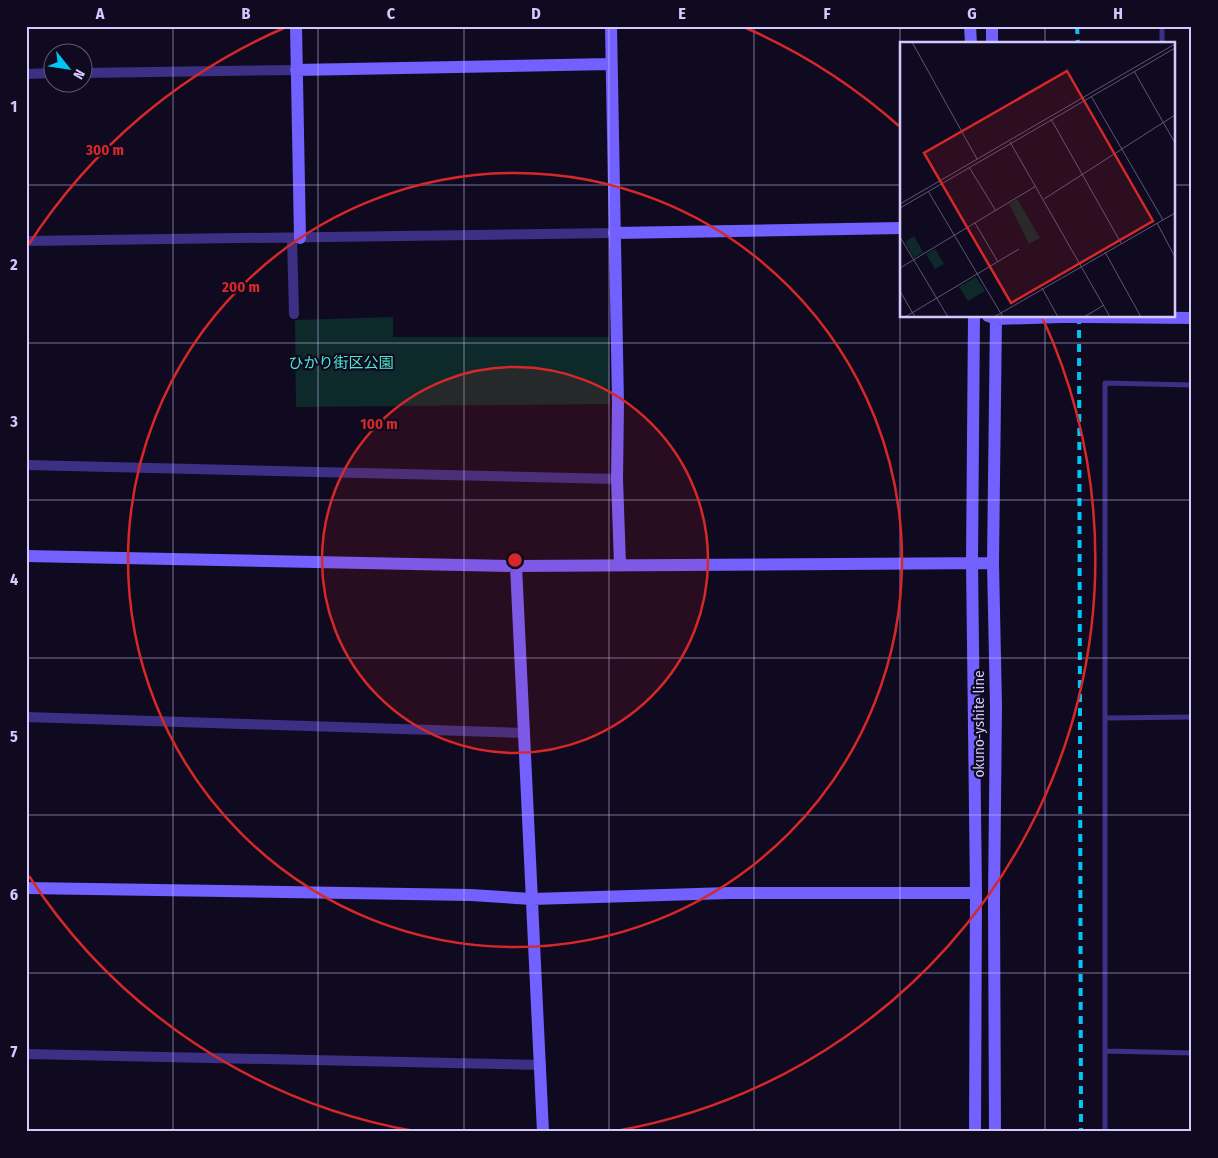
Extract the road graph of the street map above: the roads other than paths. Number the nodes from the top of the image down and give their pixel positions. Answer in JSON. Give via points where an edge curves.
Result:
{"nodes":[{"id":1,"x":296,"y":26,"type":"edge"},
{"id":2,"x":611,"y":26,"type":"edge"},
{"id":3,"x":970,"y":26,"type":"edge"},
{"id":4,"x":992,"y":26,"type":"edge"},
{"id":5,"x":1162,"y":26,"type":"edge"},
{"id":6,"x":970,"y":42,"type":"edge"},
{"id":7,"x":992,"y":42,"type":"edge"},
{"id":8,"x":1162,"y":42,"type":"edge"},
{"id":9,"x":611,"y":64,"type":"junction"},
{"id":10,"x":296,"y":70,"type":"junction"},
{"id":11,"x":42,"y":73,"type":"edge"},
{"id":12,"x":92,"y":73,"type":"edge"},
{"id":13,"x":26,"y":74,"type":"edge"},
{"id":14,"x":900,"y":228,"type":"edge"},
{"id":15,"x":614,"y":233,"type":"junction"},
{"id":16,"x":296,"y":238,"type":"junction"},
{"id":17,"x":26,"y":241,"type":"edge"},
{"id":18,"x":1176,"y":310,"type":"edge"},
{"id":19,"x":1192,"y":310,"type":"edge"},
{"id":20,"x":294,"y":314,"type":"dead end"},
{"id":21,"x":974,"y":318,"type":"edge"},
{"id":22,"x":993,"y":318,"type":"edge"},
{"id":23,"x":1176,"y":318,"type":"edge"},
{"id":24,"x":1192,"y":318,"type":"edge"},
{"id":25,"x":1192,"y":385,"type":"edge"},
{"id":26,"x":26,"y":465,"type":"edge"},
{"id":27,"x":617,"y":479,"type":"junction"},
{"id":28,"x":26,"y":556,"type":"edge"},
{"id":29,"x":972,"y":562,"type":"junction"},
{"id":30,"x":993,"y":563,"type":"junction"},
{"id":31,"x":620,"y":565,"type":"junction"},
{"id":32,"x":516,"y":566,"type":"junction"},
{"id":33,"x":26,"y":717,"type":"edge"},
{"id":34,"x":1192,"y":717,"type":"edge"},
{"id":35,"x":1106,"y":718,"type":"junction"},
{"id":36,"x":525,"y":733,"type":"junction"},
{"id":37,"x":26,"y":888,"type":"edge"},
{"id":38,"x":976,"y":893,"type":"junction"},
{"id":39,"x":532,"y":899,"type":"junction"},
{"id":40,"x":1105,"y":1051,"type":"junction"},
{"id":41,"x":1192,"y":1053,"type":"edge"},
{"id":42,"x":26,"y":1054,"type":"edge"},
{"id":43,"x":541,"y":1065,"type":"junction"},
{"id":44,"x":543,"y":1132,"type":"edge"},
{"id":45,"x":976,"y":1132,"type":"edge"},
{"id":46,"x":995,"y":1132,"type":"edge"},
{"id":47,"x":1105,"y":1132,"type":"edge"}],
"edges":[{"from":1,"to":10,"type":"street"},
{"from":2,"to":9,"type":"street"},
{"from":3,"to":6,"type":"street"},
{"from":4,"to":7,"type":"street"},
{"from":5,"to":8,"type":"lane"},
{"from":9,"to":10,"type":"street"},
{"from":9,"to":15,"type":"street"},
{"from":10,"to":12,"type":"street"},
{"from":10,"to":16,"type":"street"},
{"from":11,"to":13,"type":"street"},
{"from":14,"to":15,"type":"street"},
{"from":15,"to":16,"type":"street"},
{"from":15,"to":27,"type":"street"},
{"from":16,"to":17,"type":"street"},
{"from":16,"to":20,"type":"street"},
{"from":18,"to":19,"type":"street"},
{"from":21,"to":29,"type":"street","name":"okuno-yshite line"},
{"from":22,"to":30,"type":"street","name":"okuno-yshite line"},
{"from":23,"to":24,"type":"street"},
{"from":25,"to":35,"type":"lane","via":[[1106,383]]},
{"from":26,"to":27,"type":"street"},
{"from":27,"to":31,"type":"street"},
{"from":28,"to":32,"type":"street"},
{"from":29,"to":30,"type":"street"},
{"from":29,"to":31,"type":"street"},
{"from":29,"to":38,"type":"street","name":"okuno-yshite line"},
{"from":30,"to":46,"type":"street","name":"okuno-yshite line"},
{"from":31,"to":32,"type":"street"},
{"from":32,"to":36,"type":"street"},
{"from":33,"to":36,"type":"street"},
{"from":34,"to":35,"type":"lane"},
{"from":35,"to":40,"type":"lane"},
{"from":36,"to":39,"type":"street"},
{"from":37,"to":39,"type":"street"},
{"from":38,"to":39,"type":"street","via":[[729,893]]},
{"from":38,"to":45,"type":"street","name":"okuno-yshite line"},
{"from":39,"to":43,"type":"street"},
{"from":40,"to":41,"type":"lane"},
{"from":40,"to":47,"type":"lane"},
{"from":42,"to":43,"type":"street"},
{"from":43,"to":44,"type":"street"}]}
